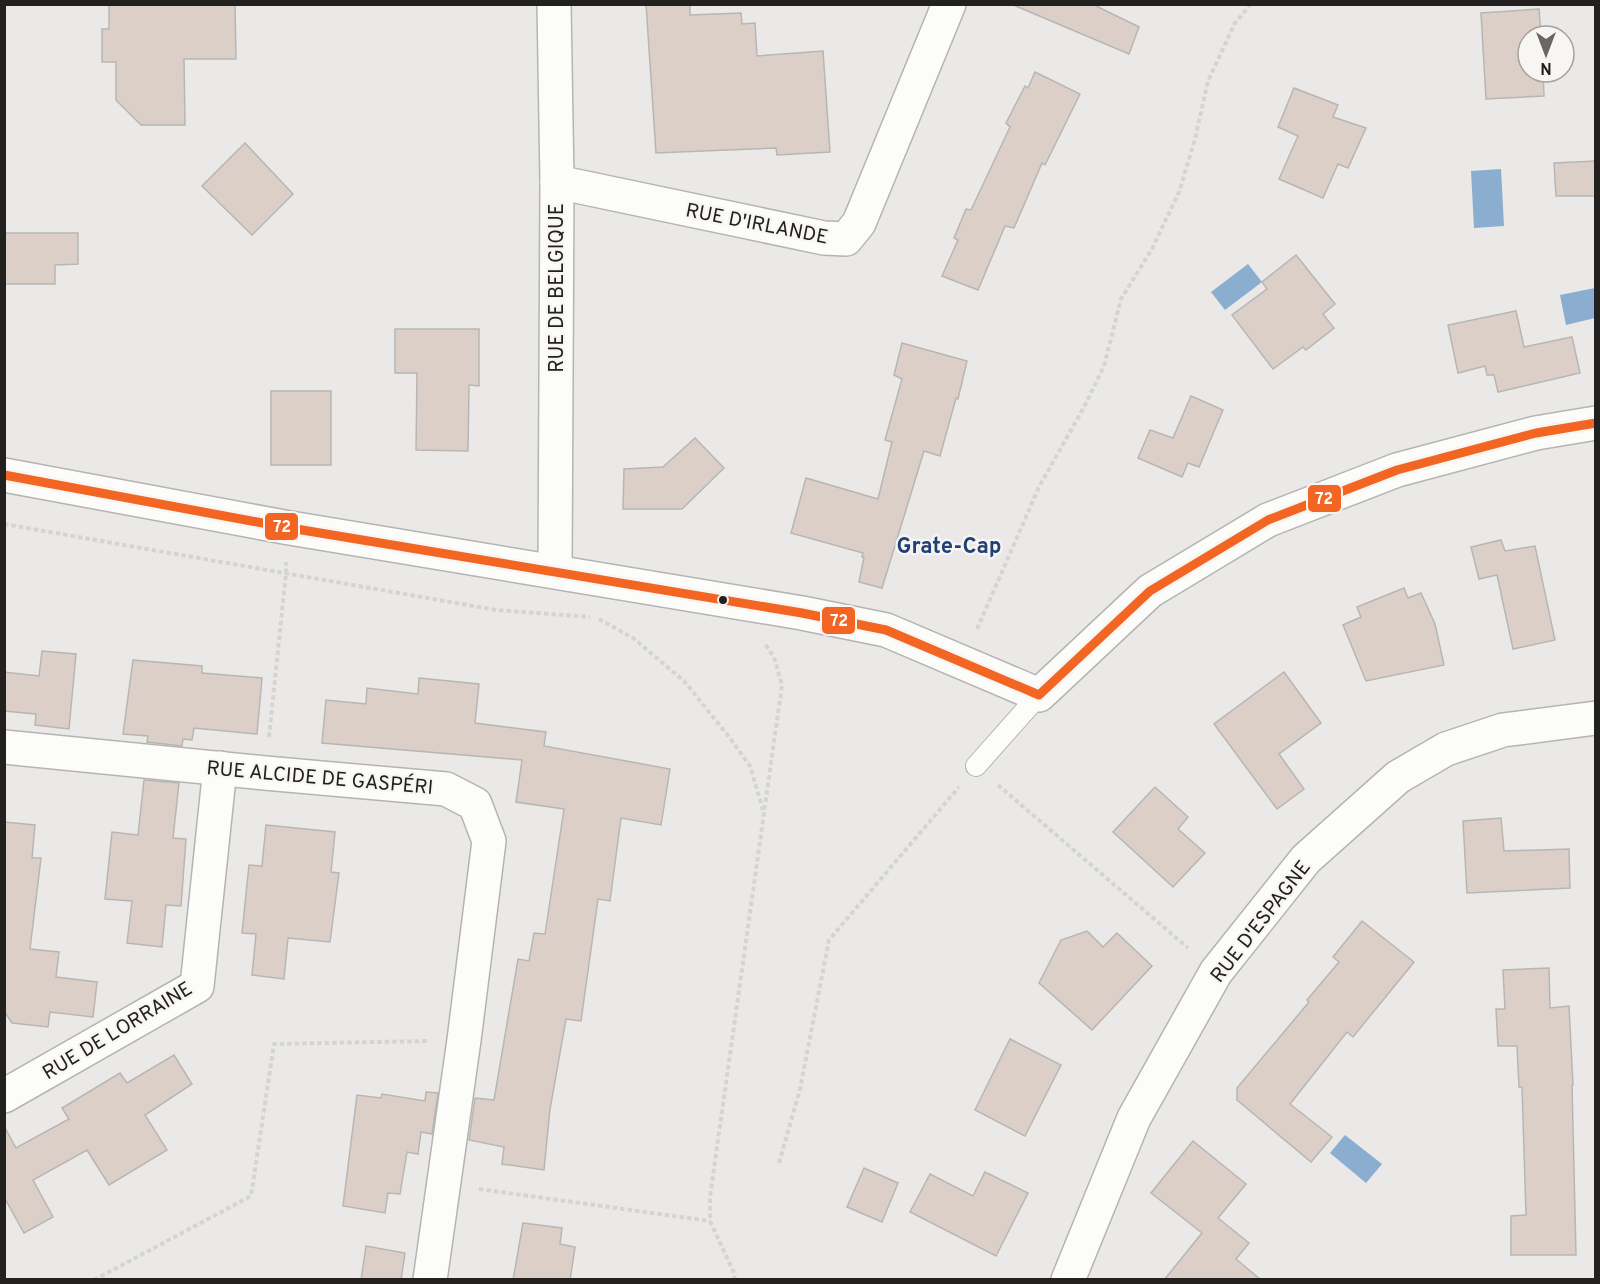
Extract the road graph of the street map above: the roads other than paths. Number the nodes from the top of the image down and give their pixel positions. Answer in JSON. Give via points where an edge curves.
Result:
{"nodes":[{"id":1,"x":554,"y":4,"type":"edge"},
{"id":2,"x":949,"y":4,"type":"edge"},
{"id":3,"x":557,"y":182,"type":"junction"},
{"id":4,"x":1596,"y":423,"type":"edge"},
{"id":5,"x":4,"y":475,"type":"edge"},
{"id":6,"x":555,"y":572,"type":"junction"},
{"id":7,"x":1039,"y":695,"type":"junction"},
{"id":8,"x":1596,"y":718,"type":"edge"},
{"id":9,"x":4,"y":747,"type":"edge"},
{"id":10,"x":976,"y":766,"type":"road end"},
{"id":11,"x":220,"y":768,"type":"junction"},
{"id":12,"x":4,"y":1096,"type":"edge"},
{"id":13,"x":430,"y":1280,"type":"edge"},
{"id":14,"x":1068,"y":1280,"type":"edge"}],
"edges":[{"from":1,"to":3,"type":"street","name":"RUE DE BELGIQUE"},
{"from":2,"to":3,"type":"street","name":"RUE D'IRLANDE","via":[[859,223],[846,239],[824,238]]},
{"from":3,"to":6,"type":"street","name":"RUE DE BELGIQUE"},
{"from":4,"to":7,"type":"street","via":[[1536,433],[1396,470],[1268,520],[1150,591]]},
{"from":5,"to":6,"type":"street"},
{"from":6,"to":7,"type":"street","via":[[886,630]]},
{"from":7,"to":10,"type":"lane"},
{"from":8,"to":14,"type":"street","name":"RUE D'ESPAGNE","via":[[1503,730],[1446,749],[1398,777],[1306,859],[1216,972],[1134,1118]]},
{"from":9,"to":11,"type":"street","name":"RUE ALCIDE DE GASPÉRI"},
{"from":11,"to":12,"type":"street","name":"RUE DE LORRAINE","via":[[197,986]]},
{"from":11,"to":13,"type":"street","name":"RUE ALCIDE DE GASPÉRI","via":[[446,789],[475,804],[489,841]]}]}
